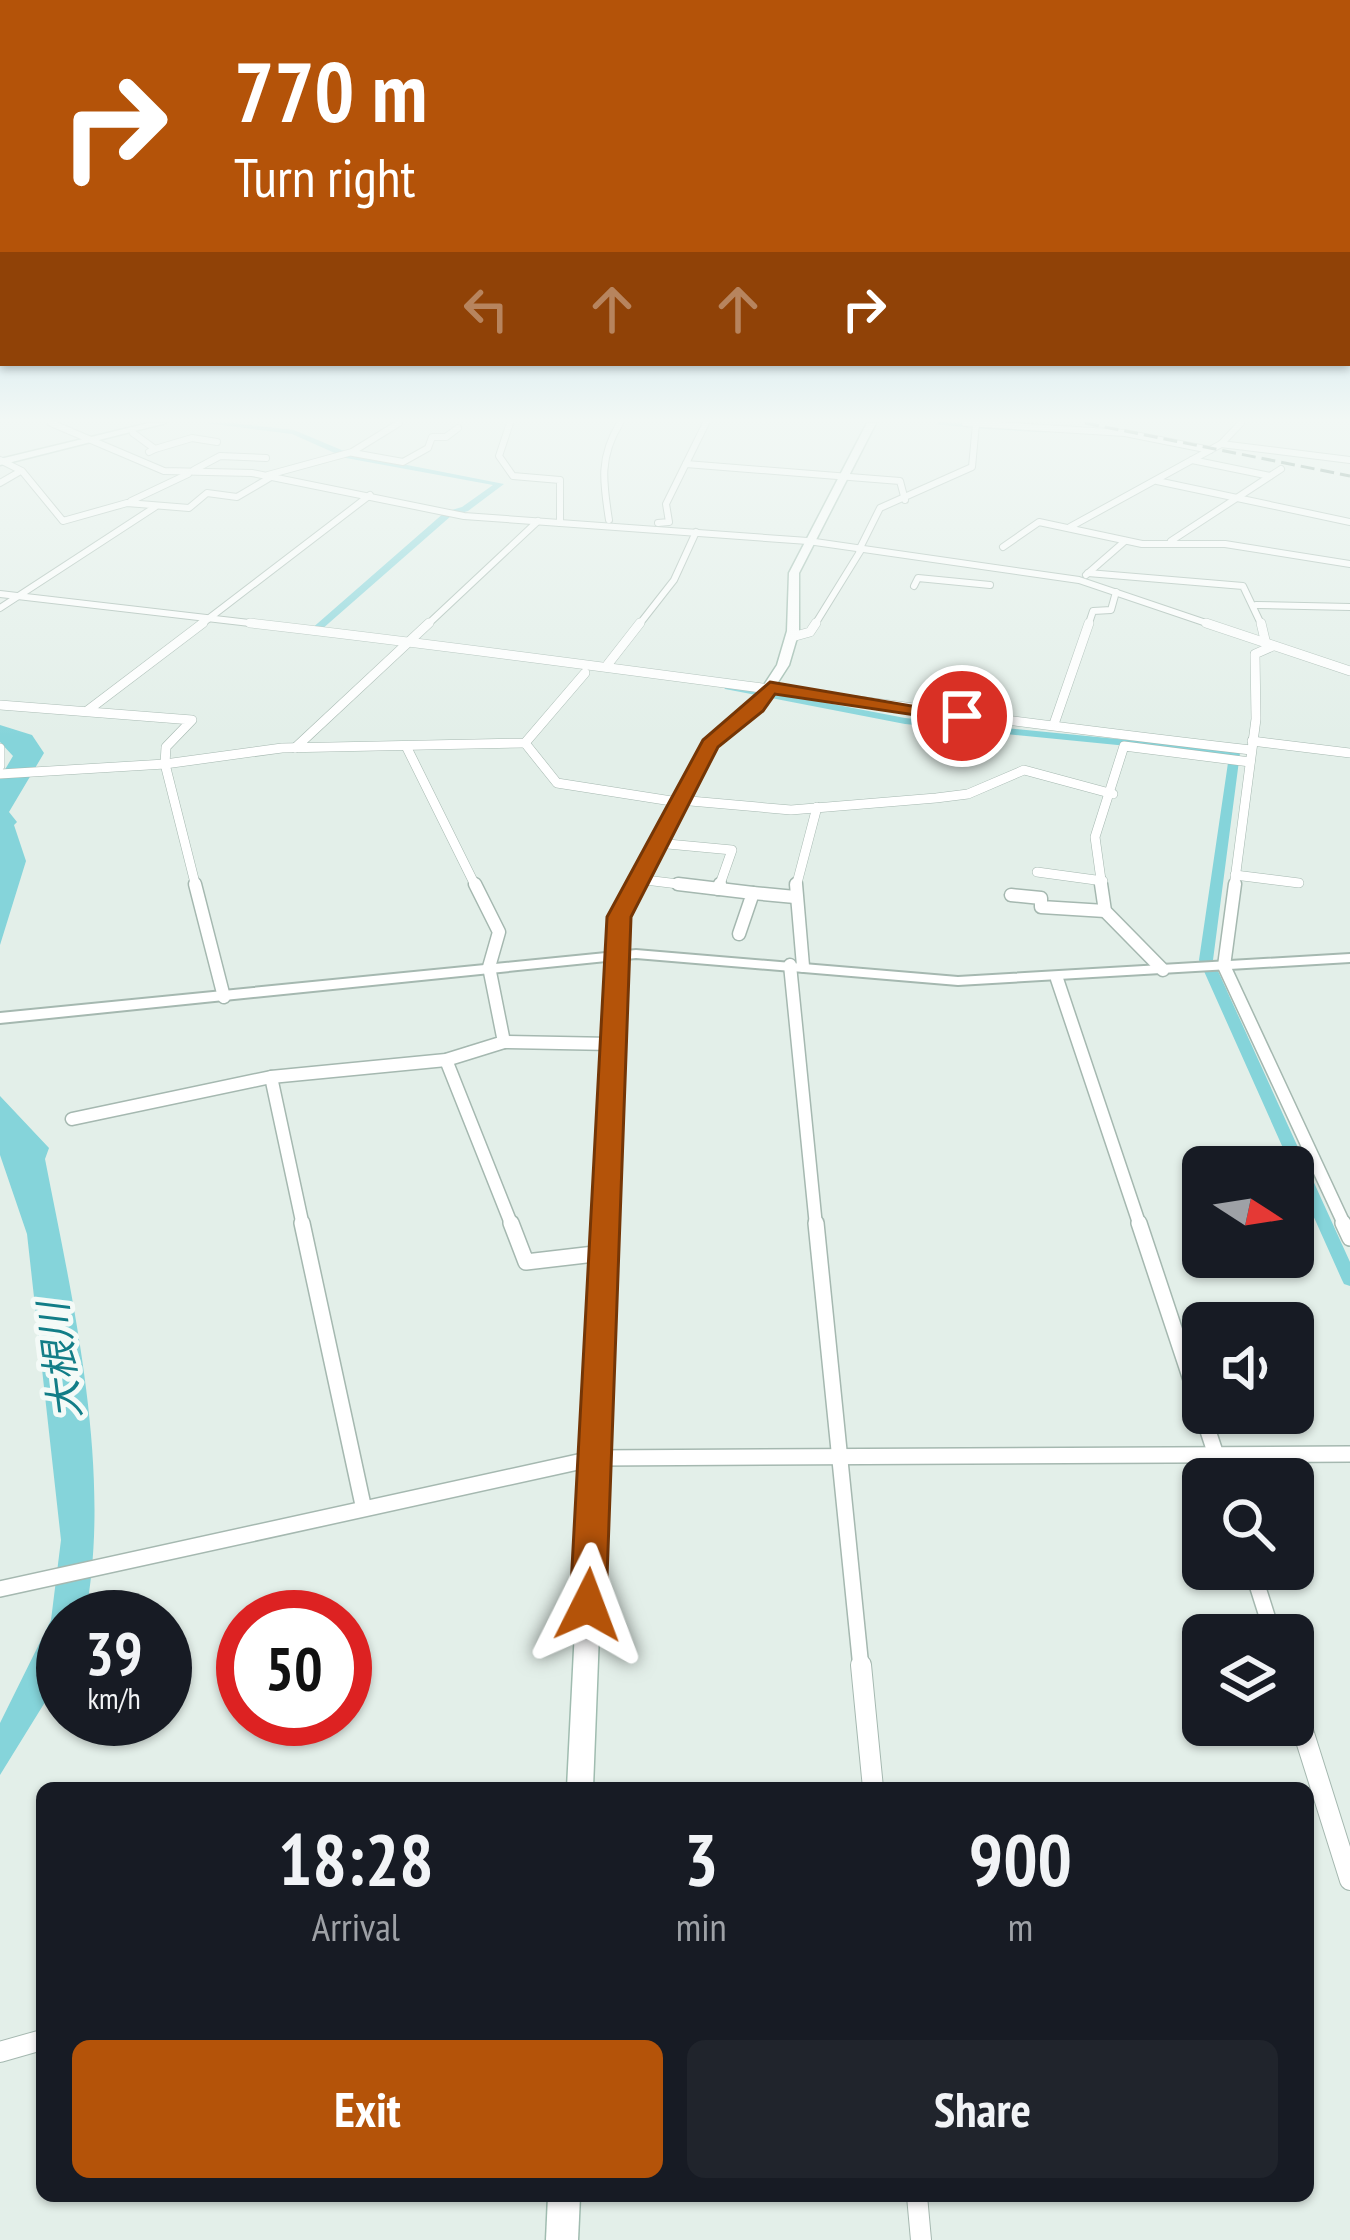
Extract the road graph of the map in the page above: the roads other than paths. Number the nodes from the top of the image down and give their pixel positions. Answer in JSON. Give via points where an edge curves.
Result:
{"nodes":[{"id":1,"x":123,"y":528,"type":"edge"},
{"id":2,"x":328,"y":528,"type":"edge"},
{"id":3,"x":531,"y":528,"type":"edge"},
{"id":4,"x":645,"y":528,"type":"edge"},
{"id":5,"x":815,"y":528,"type":"edge"},
{"id":6,"x":871,"y":528,"type":"edge"},
{"id":7,"x":1031,"y":528,"type":"edge"},
{"id":8,"x":1069,"y":528,"type":"edge"},
{"id":9,"x":1192,"y":528,"type":"edge"},
{"id":10,"x":695,"y":532,"type":"junction"},
{"id":11,"x":808,"y":541,"type":"junction"},
{"id":12,"x":1125,"y":541,"type":"junction"},
{"id":13,"x":1167,"y":544,"type":"junction"},
{"id":14,"x":1218,"y":544,"type":"junction"},
{"id":15,"x":1003,"y":547,"type":"dead end"},
{"id":16,"x":860,"y":550,"type":"junction"},
{"id":17,"x":1224,"y":555,"type":"dead end"},
{"id":18,"x":1350,"y":564,"type":"edge"},
{"id":19,"x":998,"y":566,"type":"junction"},
{"id":20,"x":1088,"y":573,"type":"junction"},
{"id":21,"x":1079,"y":580,"type":"junction"},
{"id":22,"x":914,"y":586,"type":"dead end"},
{"id":23,"x":1116,"y":592,"type":"junction"},
{"id":24,"x":0,"y":594,"type":"edge"},
{"id":25,"x":19,"y":596,"type":"junction"},
{"id":26,"x":1256,"y":605,"type":"junction"},
{"id":27,"x":1350,"y":607,"type":"edge"},
{"id":28,"x":0,"y":608,"type":"edge"},
{"id":29,"x":207,"y":619,"type":"junction"},
{"id":30,"x":792,"y":637,"type":"junction"},
{"id":31,"x":407,"y":642,"type":"junction"},
{"id":32,"x":1270,"y":645,"type":"junction"},
{"id":33,"x":608,"y":664,"type":"junction"},
{"id":34,"x":1350,"y":671,"type":"edge"},
{"id":35,"x":585,"y":674,"type":"dead end"},
{"id":36,"x":767,"y":691,"type":"junction"},
{"id":37,"x":0,"y":705,"type":"edge"},
{"id":38,"x":87,"y":711,"type":"junction"},
{"id":39,"x":1054,"y":724,"type":"junction"},
{"id":40,"x":525,"y":743,"type":"junction"},
{"id":41,"x":406,"y":746,"type":"junction"},
{"id":42,"x":0,"y":748,"type":"edge"},
{"id":43,"x":295,"y":748,"type":"junction"},
{"id":44,"x":1251,"y":751,"type":"junction"},
{"id":45,"x":1350,"y":753,"type":"edge"},
{"id":46,"x":165,"y":764,"type":"junction"},
{"id":47,"x":0,"y":770,"type":"edge"},
{"id":48,"x":1113,"y":794,"type":"junction"},
{"id":49,"x":679,"y":801,"type":"junction"},
{"id":50,"x":817,"y":807,"type":"junction"},
{"id":51,"x":657,"y":843,"type":"junction"},
{"id":52,"x":1037,"y":872,"type":"dead end"},
{"id":53,"x":1235,"y":874,"type":"junction"},
{"id":54,"x":637,"y":878,"type":"junction"},
{"id":55,"x":1102,"y":881,"type":"junction"},
{"id":56,"x":1299,"y":883,"type":"dead end"},
{"id":57,"x":718,"y":889,"type":"junction"},
{"id":58,"x":753,"y":893,"type":"junction"},
{"id":59,"x":1011,"y":895,"type":"dead end"},
{"id":60,"x":795,"y":897,"type":"junction"},
{"id":61,"x":1105,"y":911,"type":"junction"},
{"id":62,"x":739,"y":934,"type":"dead end"},
{"id":63,"x":616,"y":956,"type":"junction"},
{"id":64,"x":1350,"y":958,"type":"edge"},
{"id":65,"x":796,"y":966,"type":"junction"},
{"id":66,"x":1222,"y":966,"type":"junction"},
{"id":67,"x":489,"y":967,"type":"junction"},
{"id":68,"x":1163,"y":970,"type":"junction"},
{"id":69,"x":1057,"y":979,"type":"junction"},
{"id":70,"x":224,"y":997,"type":"junction"},
{"id":71,"x":0,"y":1018,"type":"edge"},
{"id":72,"x":504,"y":1042,"type":"junction"},
{"id":73,"x":612,"y":1044,"type":"junction"},
{"id":74,"x":446,"y":1060,"type":"junction"},
{"id":75,"x":271,"y":1078,"type":"junction"},
{"id":76,"x":72,"y":1119,"type":"dead end"},
{"id":77,"x":1350,"y":1238,"type":"edge"},
{"id":78,"x":603,"y":1253,"type":"junction"},
{"id":79,"x":1350,"y":1454,"type":"edge"},
{"id":80,"x":839,"y":1455,"type":"junction"},
{"id":81,"x":1216,"y":1455,"type":"junction"},
{"id":82,"x":596,"y":1458,"type":"junction"},
{"id":83,"x":1217,"y":1458,"type":"edge"},
{"id":84,"x":363,"y":1505,"type":"junction"},
{"id":85,"x":0,"y":1589,"type":"edge"},
{"id":86,"x":1308,"y":1746,"type":"edge"},
{"id":87,"x":580,"y":1782,"type":"edge"},
{"id":88,"x":872,"y":1782,"type":"edge"},
{"id":89,"x":1350,"y":1880,"type":"edge"},
{"id":90,"x":36,"y":2042,"type":"edge"},
{"id":91,"x":0,"y":2052,"type":"edge"},
{"id":92,"x":564,"y":2202,"type":"edge"},
{"id":93,"x":917,"y":2202,"type":"edge"},
{"id":94,"x":562,"y":2240,"type":"edge"},
{"id":95,"x":921,"y":2240,"type":"edge"}],
"edges":[{"from":1,"to":25,"type":"street"},
{"from":2,"to":29,"type":"street"},
{"from":3,"to":31,"type":"street"},
{"from":4,"to":10,"type":"street"},
{"from":5,"to":11,"type":"main road"},
{"from":6,"to":16,"type":"street"},
{"from":7,"to":15,"type":"street"},
{"from":8,"to":12,"type":"street"},
{"from":9,"to":13,"type":"street"},
{"from":10,"to":11,"type":"street"},
{"from":10,"to":33,"type":"street","via":[[674,580]]},
{"from":11,"to":16,"type":"street"},
{"from":11,"to":30,"type":"main road","via":[[794,573]]},
{"from":12,"to":13,"type":"street"},
{"from":12,"to":20,"type":"street"},
{"from":13,"to":14,"type":"street"},
{"from":14,"to":17,"type":"street"},
{"from":14,"to":18,"type":"street"},
{"from":16,"to":19,"type":"street"},
{"from":16,"to":30,"type":"street","via":[[810,632]]},
{"from":19,"to":21,"type":"street"},
{"from":19,"to":22,"type":"street","via":[[988,590],[918,578]]},
{"from":20,"to":21,"type":"street"},
{"from":20,"to":26,"type":"street","via":[[1243,586]]},
{"from":21,"to":23,"type":"street"},
{"from":23,"to":32,"type":"street"},
{"from":23,"to":39,"type":"street","via":[[1111,610],[1093,611]]},
{"from":24,"to":25,"type":"street"},
{"from":25,"to":28,"type":"street"},
{"from":25,"to":29,"type":"street"},
{"from":26,"to":27,"type":"street"},
{"from":26,"to":32,"type":"street"},
{"from":29,"to":31,"type":"street"},
{"from":29,"to":38,"type":"street"},
{"from":30,"to":36,"type":"main road"},
{"from":31,"to":33,"type":"street"},
{"from":31,"to":43,"type":"street"},
{"from":32,"to":34,"type":"street"},
{"from":32,"to":44,"type":"street","via":[[1255,654]]},
{"from":33,"to":36,"type":"street"},
{"from":35,"to":40,"type":"street"},
{"from":36,"to":39,"type":"street"},
{"from":36,"to":49,"type":"main road","via":[[710,744]]},
{"from":37,"to":38,"type":"street"},
{"from":38,"to":46,"type":"street","via":[[192,720],[166,747]]},
{"from":39,"to":44,"type":"street"},
{"from":40,"to":41,"type":"street"},
{"from":40,"to":49,"type":"street","via":[[557,783]]},
{"from":41,"to":43,"type":"street"},
{"from":41,"to":67,"type":"street","via":[[499,932]]},
{"from":42,"to":47,"type":"street"},
{"from":43,"to":46,"type":"street"},
{"from":44,"to":45,"type":"street"},
{"from":44,"to":48,"type":"street","via":[[1124,746]]},
{"from":44,"to":53,"type":"street"},
{"from":46,"to":47,"type":"street"},
{"from":46,"to":70,"type":"street"},
{"from":48,"to":50,"type":"street","via":[[1024,770],[968,794]]},
{"from":48,"to":55,"type":"street","via":[[1095,837]]},
{"from":49,"to":50,"type":"street"},
{"from":49,"to":51,"type":"main road"},
{"from":50,"to":60,"type":"street"},
{"from":51,"to":54,"type":"main road"},
{"from":51,"to":57,"type":"street","via":[[732,850]]},
{"from":52,"to":55,"type":"street"},
{"from":53,"to":56,"type":"street"},
{"from":53,"to":66,"type":"street"},
{"from":54,"to":57,"type":"street"},
{"from":54,"to":63,"type":"main road","via":[[619,917]]},
{"from":55,"to":61,"type":"street"},
{"from":57,"to":58,"type":"street"},
{"from":58,"to":60,"type":"street"},
{"from":58,"to":62,"type":"street"},
{"from":59,"to":61,"type":"street","via":[[1041,898],[1041,907]]},
{"from":60,"to":65,"type":"street","via":[[804,934]]},
{"from":61,"to":68,"type":"street"},
{"from":63,"to":65,"type":"street"},
{"from":63,"to":67,"type":"street"},
{"from":63,"to":73,"type":"main road"},
{"from":64,"to":66,"type":"street"},
{"from":65,"to":69,"type":"street","via":[[958,981]]},
{"from":65,"to":80,"type":"street"},
{"from":66,"to":68,"type":"street"},
{"from":66,"to":77,"type":"street"},
{"from":67,"to":70,"type":"street"},
{"from":67,"to":72,"type":"street"},
{"from":68,"to":69,"type":"street"},
{"from":69,"to":81,"type":"street"},
{"from":70,"to":71,"type":"street"},
{"from":72,"to":73,"type":"street"},
{"from":72,"to":74,"type":"street"},
{"from":73,"to":78,"type":"main road"},
{"from":74,"to":75,"type":"street"},
{"from":74,"to":78,"type":"street","via":[[526,1262]]},
{"from":75,"to":76,"type":"street"},
{"from":75,"to":84,"type":"street"},
{"from":78,"to":82,"type":"main road"},
{"from":79,"to":81,"type":"street"},
{"from":80,"to":81,"type":"street"},
{"from":80,"to":82,"type":"street"},
{"from":80,"to":88,"type":"street"},
{"from":81,"to":83,"type":"street"},
{"from":82,"to":84,"type":"street"},
{"from":82,"to":87,"type":"main road"},
{"from":84,"to":85,"type":"street"},
{"from":86,"to":89,"type":"street"},
{"from":90,"to":91,"type":"street"},
{"from":92,"to":94,"type":"main road"},
{"from":93,"to":95,"type":"street"}]}
